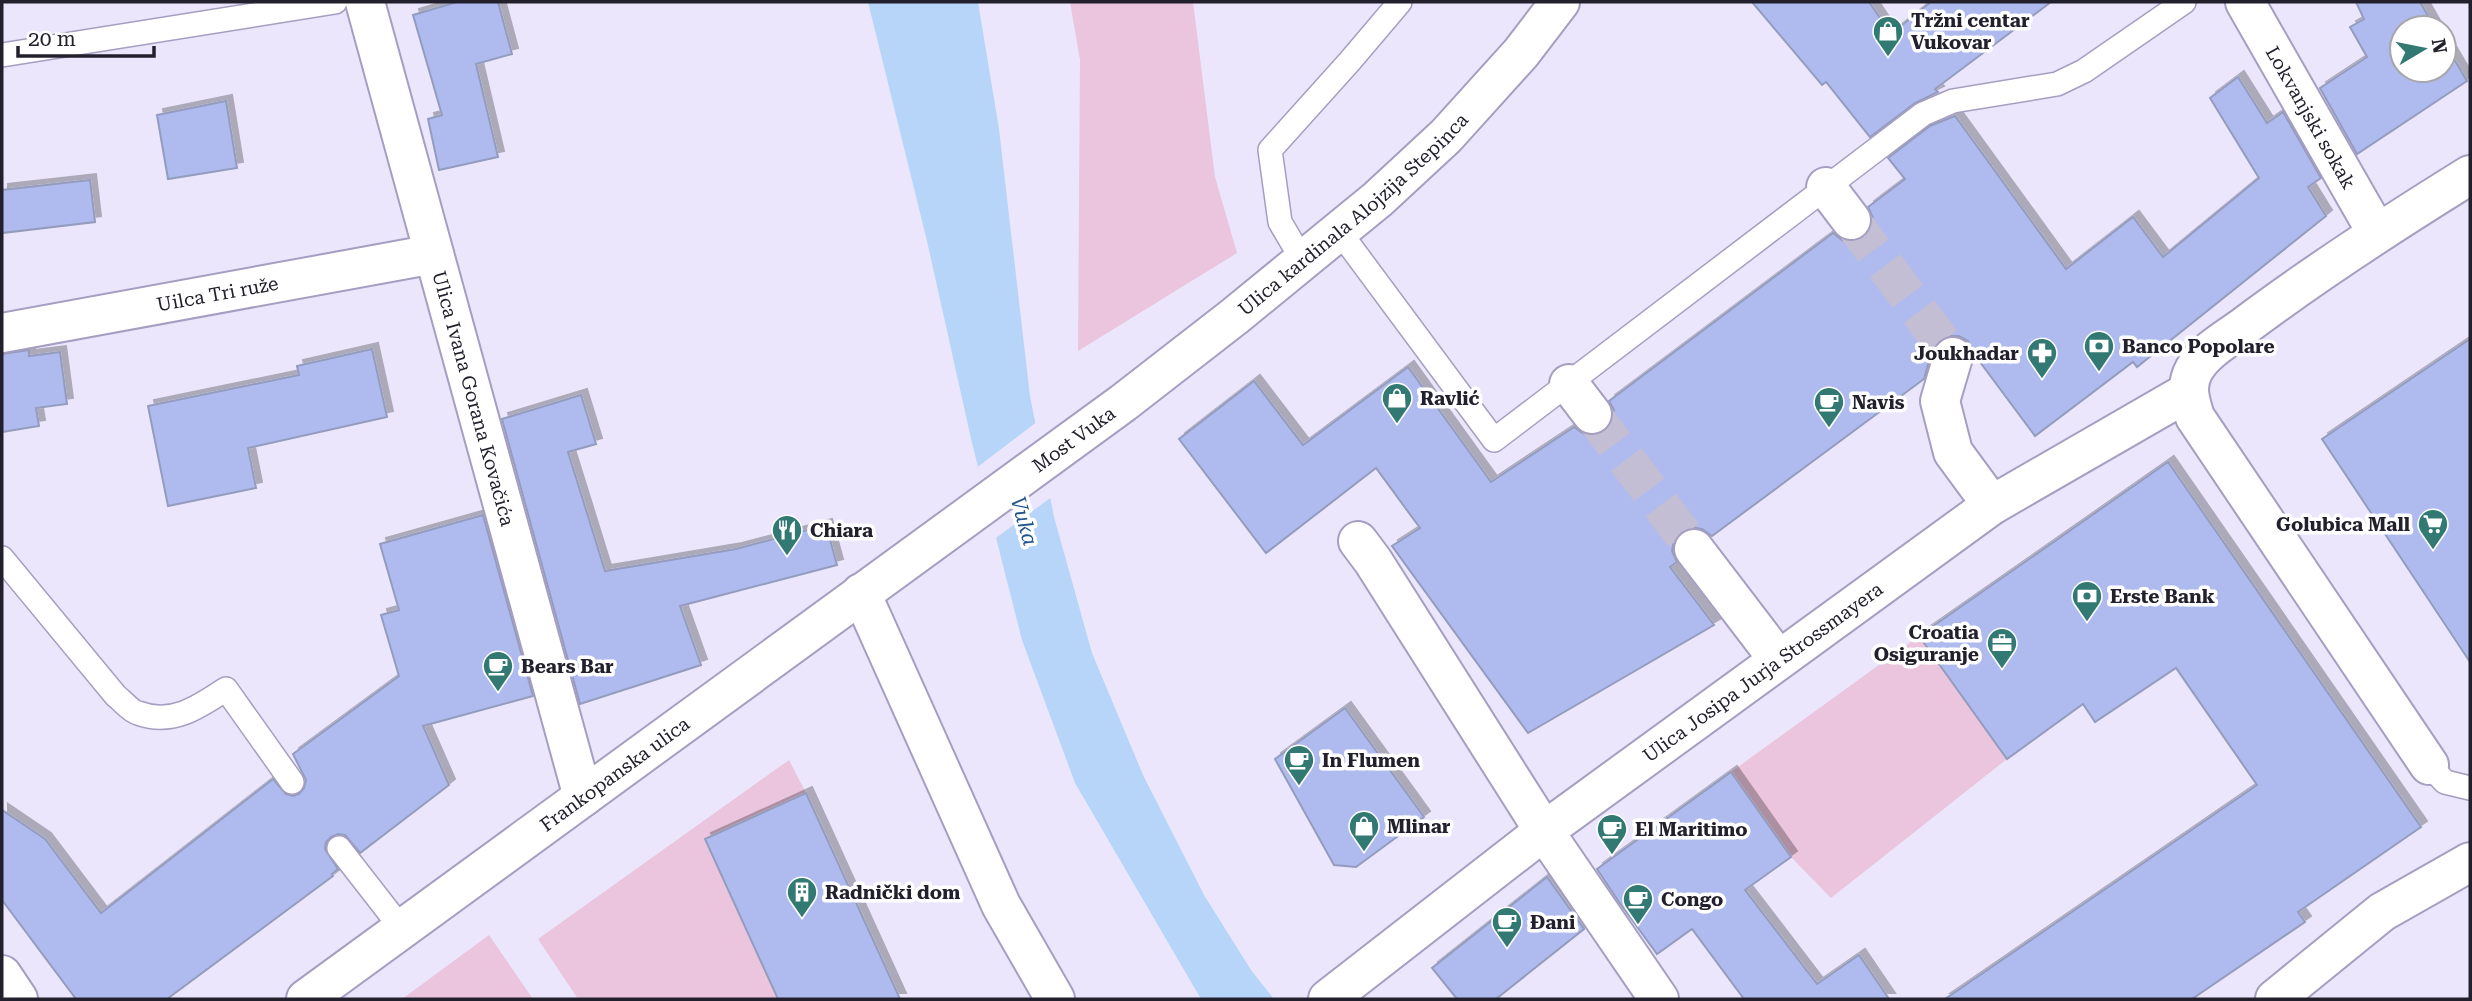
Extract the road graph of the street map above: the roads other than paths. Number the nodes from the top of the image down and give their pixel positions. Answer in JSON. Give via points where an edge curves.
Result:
{"nodes":[{"id":1,"x":335,"y":2,"type":"edge"},
{"id":2,"x":365,"y":2,"type":"edge"},
{"id":3,"x":1401,"y":2,"type":"edge"},
{"id":4,"x":1560,"y":2,"type":"edge"},
{"id":5,"x":2184,"y":2,"type":"edge"},
{"id":6,"x":2245,"y":2,"type":"edge"},
{"id":7,"x":2,"y":55,"type":"edge"},
{"id":8,"x":2470,"y":175,"type":"edge"},
{"id":9,"x":1826,"y":187,"type":"junction"},
{"id":10,"x":1852,"y":220,"type":"tunnel mouth"},
{"id":11,"x":1339,"y":231,"type":"junction"},
{"id":12,"x":2377,"y":233,"type":"junction"},
{"id":13,"x":434,"y":254,"type":"junction"},
{"id":14,"x":1303,"y":261,"type":"junction"},
{"id":15,"x":2,"y":333,"type":"edge"},
{"id":16,"x":1953,"y":357,"type":"dead end"},
{"id":17,"x":1569,"y":384,"type":"junction"},
{"id":18,"x":2188,"y":392,"type":"junction"},
{"id":19,"x":1123,"y":403,"type":"joint"},
{"id":20,"x":1592,"y":414,"type":"tunnel mouth"},
{"id":21,"x":1992,"y":505,"type":"junction"},
{"id":22,"x":1358,"y":541,"type":"dead end"},
{"id":23,"x":924,"y":550,"type":"joint"},
{"id":24,"x":1694,"y":550,"type":"tunnel mouth"},
{"id":25,"x":2,"y":558,"type":"edge"},
{"id":26,"x":860,"y":593,"type":"junction"},
{"id":27,"x":1778,"y":659,"type":"junction"},
{"id":28,"x":2429,"y":765,"type":"joint"},
{"id":29,"x":292,"y":782,"type":"dead end"},
{"id":30,"x":2470,"y":788,"type":"edge"},
{"id":31,"x":583,"y":797,"type":"junction"},
{"id":32,"x":1544,"y":831,"type":"junction"},
{"id":33,"x":339,"y":848,"type":"dead end"},
{"id":34,"x":2470,"y":862,"type":"edge"},
{"id":35,"x":402,"y":929,"type":"junction"},
{"id":36,"x":2,"y":975,"type":"edge"},
{"id":37,"x":1342,"y":989,"type":"edge"},
{"id":38,"x":18,"y":999,"type":"edge"},
{"id":39,"x":306,"y":999,"type":"edge"},
{"id":40,"x":1055,"y":999,"type":"edge"},
{"id":41,"x":1659,"y":999,"type":"edge"},
{"id":42,"x":2274,"y":999,"type":"edge"}],
"edges":[{"from":1,"to":7,"type":"lane"},
{"from":2,"to":13,"type":"street","name":"Ulica Ivana Gorana Kovačića"},
{"from":3,"to":14,"type":"lane","via":[[1270,150],[1280,222]]},
{"from":4,"to":11,"type":"street","name":"Ulica kardinala Alojzija Stepinca","via":[[1446,136]]},
{"from":5,"to":9,"type":"lane","via":[[2084,71],[2057,84],[1953,101],[1923,114]]},
{"from":6,"to":12,"type":"street","name":"Lokvanjski sokak"},
{"from":8,"to":12,"type":"street"},
{"from":9,"to":10,"type":"street"},
{"from":9,"to":17,"type":"lane"},
{"from":11,"to":14,"type":"street","name":"Ulica kardinala Alojzija Stepinca"},
{"from":11,"to":17,"type":"lane","via":[[1494,440]]},
{"from":12,"to":18,"type":"street","via":[[2203,357],[2192,372]]},
{"from":13,"to":15,"type":"street","name":"Uilca Tri ruže"},
{"from":13,"to":31,"type":"street","name":"Ulica Ivana Gorana Kovačića"},
{"from":14,"to":19,"type":"street","name":"Ulica kardinala Alojzija Stepinca"},
{"from":16,"to":21,"type":"street","via":[[1940,401],[1953,452]]},
{"from":17,"to":20,"type":"street"},
{"from":18,"to":21,"type":"street","name":"Ulica Josipa Jurja Strossmayera"},
{"from":18,"to":28,"type":"street","via":[[2195,417]]},
{"from":19,"to":23,"type":"street","name":"Most Vuka"},
{"from":21,"to":27,"type":"street","name":"Ulica Josipa Jurja Strossmayera"},
{"from":22,"to":32,"type":"street"},
{"from":23,"to":26,"type":"street","name":"Frankopanska ulica"},
{"from":24,"to":27,"type":"street"},
{"from":25,"to":29,"type":"lane","via":[[116,696],[136,713],[164,718],[191,712],[226,689]]},
{"from":26,"to":31,"type":"street","name":"Frankopanska ulica"},
{"from":26,"to":40,"type":"street","via":[[1001,905]]},
{"from":27,"to":32,"type":"street","name":"Ulica Josipa Jurja Strossmayera"},
{"from":28,"to":30,"type":"lane","via":[[2445,782]]},
{"from":31,"to":35,"type":"street","name":"Frankopanska ulica"},
{"from":32,"to":37,"type":"street","name":"Ulica Josipa Jurja Strossmayera"},
{"from":32,"to":41,"type":"street"},
{"from":33,"to":35,"type":"lane"},
{"from":34,"to":42,"type":"street","via":[[2382,912]]},
{"from":35,"to":39,"type":"street","name":"Frankopanska ulica"},
{"from":36,"to":38,"type":"street"}]}
